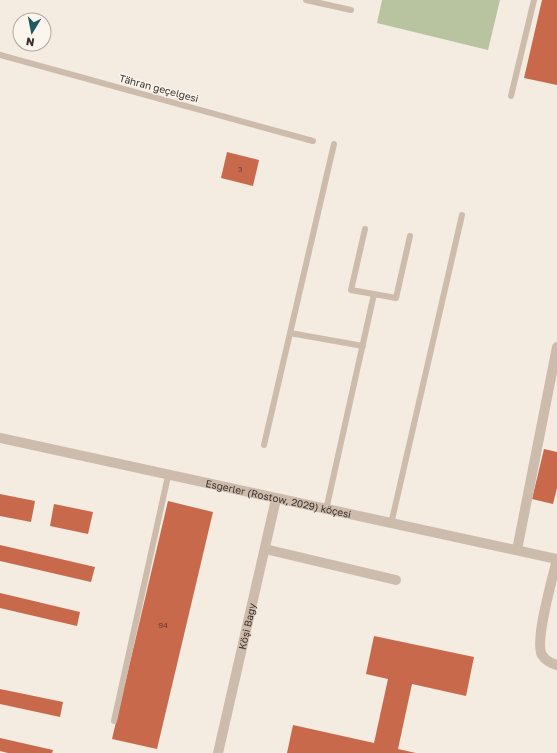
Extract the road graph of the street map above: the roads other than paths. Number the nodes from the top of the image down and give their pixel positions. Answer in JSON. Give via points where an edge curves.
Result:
{"nodes":[{"id":1,"x":306,"y":0,"type":"edge"},
{"id":2,"x":534,"y":0,"type":"edge"},
{"id":3,"x":352,"y":10,"type":"dead end"},
{"id":4,"x":0,"y":55,"type":"edge"},
{"id":5,"x":511,"y":96,"type":"dead end"},
{"id":6,"x":313,"y":141,"type":"dead end"},
{"id":7,"x":334,"y":144,"type":"dead end"},
{"id":8,"x":462,"y":215,"type":"dead end"},
{"id":9,"x":365,"y":229,"type":"dead end"},
{"id":10,"x":410,"y":236,"type":"dead end"},
{"id":11,"x":374,"y":294,"type":"junction"},
{"id":12,"x":290,"y":333,"type":"junction"},
{"id":13,"x":363,"y":346,"type":"junction"},
{"id":14,"x":557,"y":347,"type":"edge"},
{"id":15,"x":0,"y":438,"type":"edge"},
{"id":16,"x":264,"y":445,"type":"dead end"},
{"id":17,"x":168,"y":476,"type":"junction"},
{"id":18,"x":276,"y":499,"type":"junction"},
{"id":19,"x":326,"y":510,"type":"junction"},
{"id":20,"x":391,"y":524,"type":"junction"},
{"id":21,"x":265,"y":548,"type":"junction"},
{"id":22,"x":517,"y":550,"type":"junction"},
{"id":23,"x":557,"y":559,"type":"edge"},
{"id":24,"x":396,"y":580,"type":"dead end"},
{"id":25,"x":557,"y":665,"type":"edge"},
{"id":26,"x":114,"y":722,"type":"dead end"},
{"id":27,"x":218,"y":753,"type":"edge"}],
"edges":[{"from":1,"to":3,"type":"lane"},
{"from":2,"to":5,"type":"lane"},
{"from":4,"to":6,"type":"lane","name":"Tähran geçelgesi"},
{"from":7,"to":12,"type":"lane"},
{"from":8,"to":20,"type":"lane"},
{"from":9,"to":11,"type":"lane","via":[[351,290]]},
{"from":10,"to":11,"type":"lane","via":[[396,298]]},
{"from":11,"to":13,"type":"lane"},
{"from":12,"to":13,"type":"lane"},
{"from":12,"to":16,"type":"lane"},
{"from":13,"to":19,"type":"lane"},
{"from":14,"to":22,"type":"street"},
{"from":15,"to":17,"type":"street","name":"Esgerler (Rostow, 2029) köçesi"},
{"from":17,"to":18,"type":"street","name":"Esgerler (Rostow, 2029) köçesi"},
{"from":17,"to":26,"type":"lane"},
{"from":18,"to":19,"type":"street","name":"Esgerler (Rostow, 2029) köçesi"},
{"from":18,"to":21,"type":"street","name":"Köşi Bagy"},
{"from":19,"to":20,"type":"street","name":"Esgerler (Rostow, 2029) köçesi"},
{"from":20,"to":22,"type":"street","name":"Esgerler (Rostow, 2029) köçesi"},
{"from":21,"to":24,"type":"street"},
{"from":21,"to":27,"type":"street","name":"Köşi Bagy"},
{"from":22,"to":23,"type":"street","name":"Esgerler (Rostow, 2029) köçesi"},
{"from":23,"to":25,"type":"street","via":[[539,639],[542,654],[552,664]]}]}
